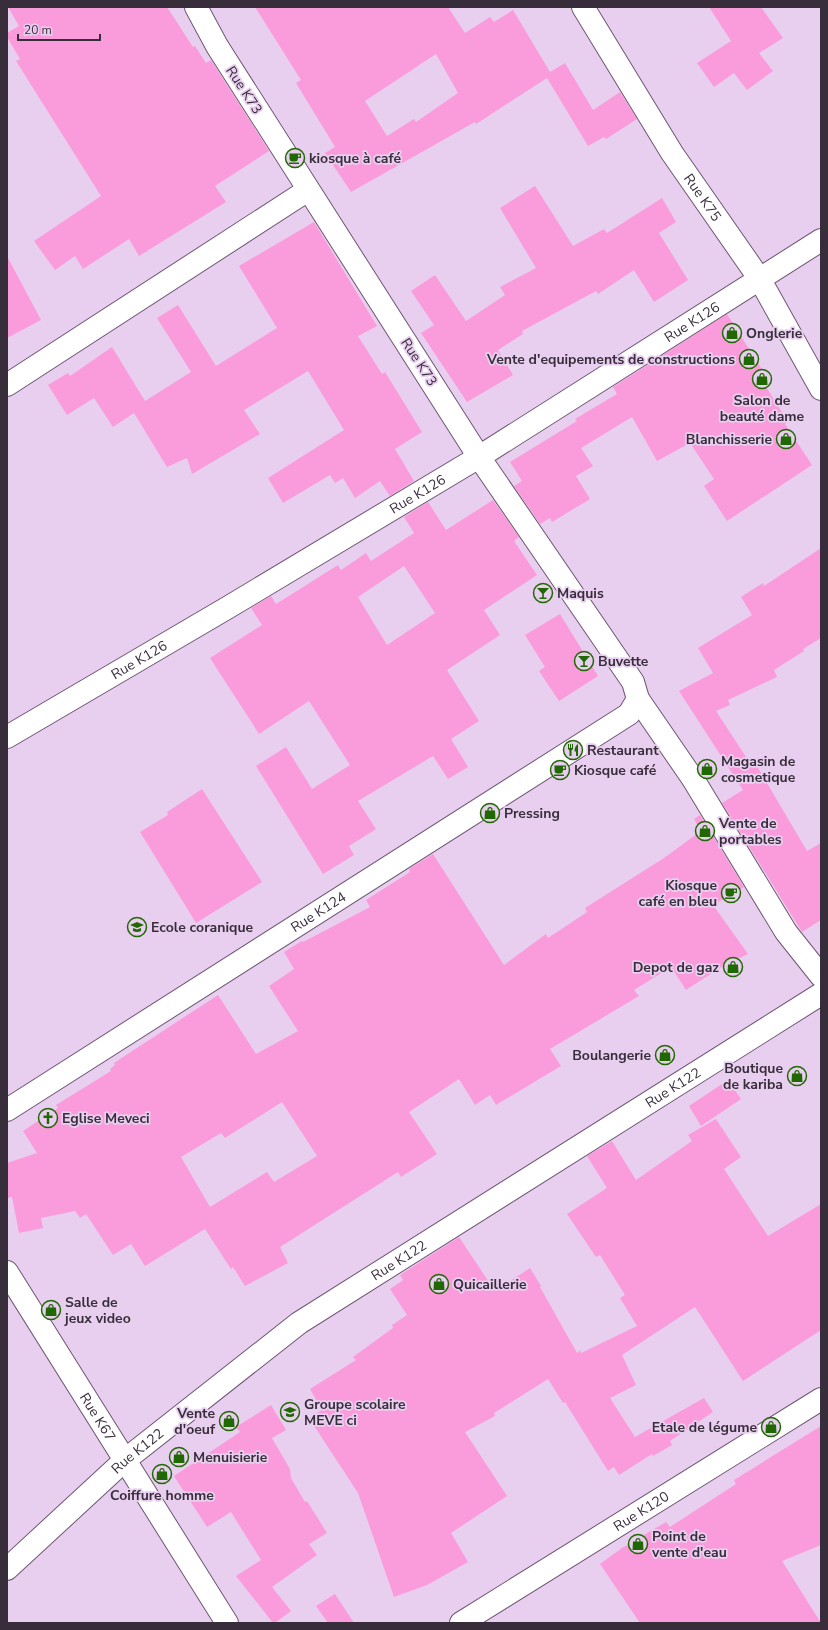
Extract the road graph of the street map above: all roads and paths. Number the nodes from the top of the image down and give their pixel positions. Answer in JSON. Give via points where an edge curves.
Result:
{"nodes":[{"id":1,"x":196,"y":7,"type":"edge"},
{"id":2,"x":583,"y":7,"type":"edge"},
{"id":3,"x":308,"y":190,"type":"junction"},
{"id":4,"x":821,"y":240,"type":"edge"},
{"id":5,"x":759,"y":278,"type":"junction"},
{"id":6,"x":7,"y":385,"type":"edge"},
{"id":7,"x":821,"y":389,"type":"edge"},
{"id":8,"x":479,"y":456,"type":"junction"},
{"id":9,"x":633,"y":706,"type":"junction"},
{"id":10,"x":7,"y":737,"type":"edge"},
{"id":11,"x":821,"y":976,"type":"edge"},
{"id":12,"x":821,"y":994,"type":"edge"},
{"id":13,"x":7,"y":1110,"type":"edge"},
{"id":14,"x":7,"y":1272,"type":"edge"},
{"id":15,"x":821,"y":1399,"type":"edge"},
{"id":16,"x":125,"y":1460,"type":"junction"},
{"id":17,"x":7,"y":1569,"type":"edge"},
{"id":18,"x":227,"y":1623,"type":"edge"},
{"id":19,"x":460,"y":1623,"type":"edge"}],
"edges":[{"from":1,"to":3,"type":"street","name":"Rue K73","via":[[217,46]]},
{"from":2,"to":5,"type":"street","name":"Rue K75","via":[[672,153]]},
{"from":3,"to":6,"type":"street"},
{"from":3,"to":8,"type":"street","name":"Rue K73"},
{"from":4,"to":5,"type":"street","name":"Rue K126"},
{"from":5,"to":7,"type":"street","name":"Rue K75"},
{"from":5,"to":8,"type":"street","name":"Rue K126"},
{"from":8,"to":9,"type":"street","name":"Rue K73","via":[[633,682]]},
{"from":8,"to":10,"type":"street","name":"Rue K126"},
{"from":9,"to":11,"type":"street","name":"Rue K73","via":[[693,779],[786,932]]},
{"from":9,"to":13,"type":"street","name":"Rue K124"},
{"from":12,"to":16,"type":"street","name":"Rue K122","via":[[298,1322]]},
{"from":14,"to":16,"type":"street","name":"Rue K67"},
{"from":15,"to":19,"type":"street","name":"Rue K120"},
{"from":16,"to":17,"type":"street","name":"Rue K122"},
{"from":16,"to":18,"type":"street","name":"Rue K67"}]}
